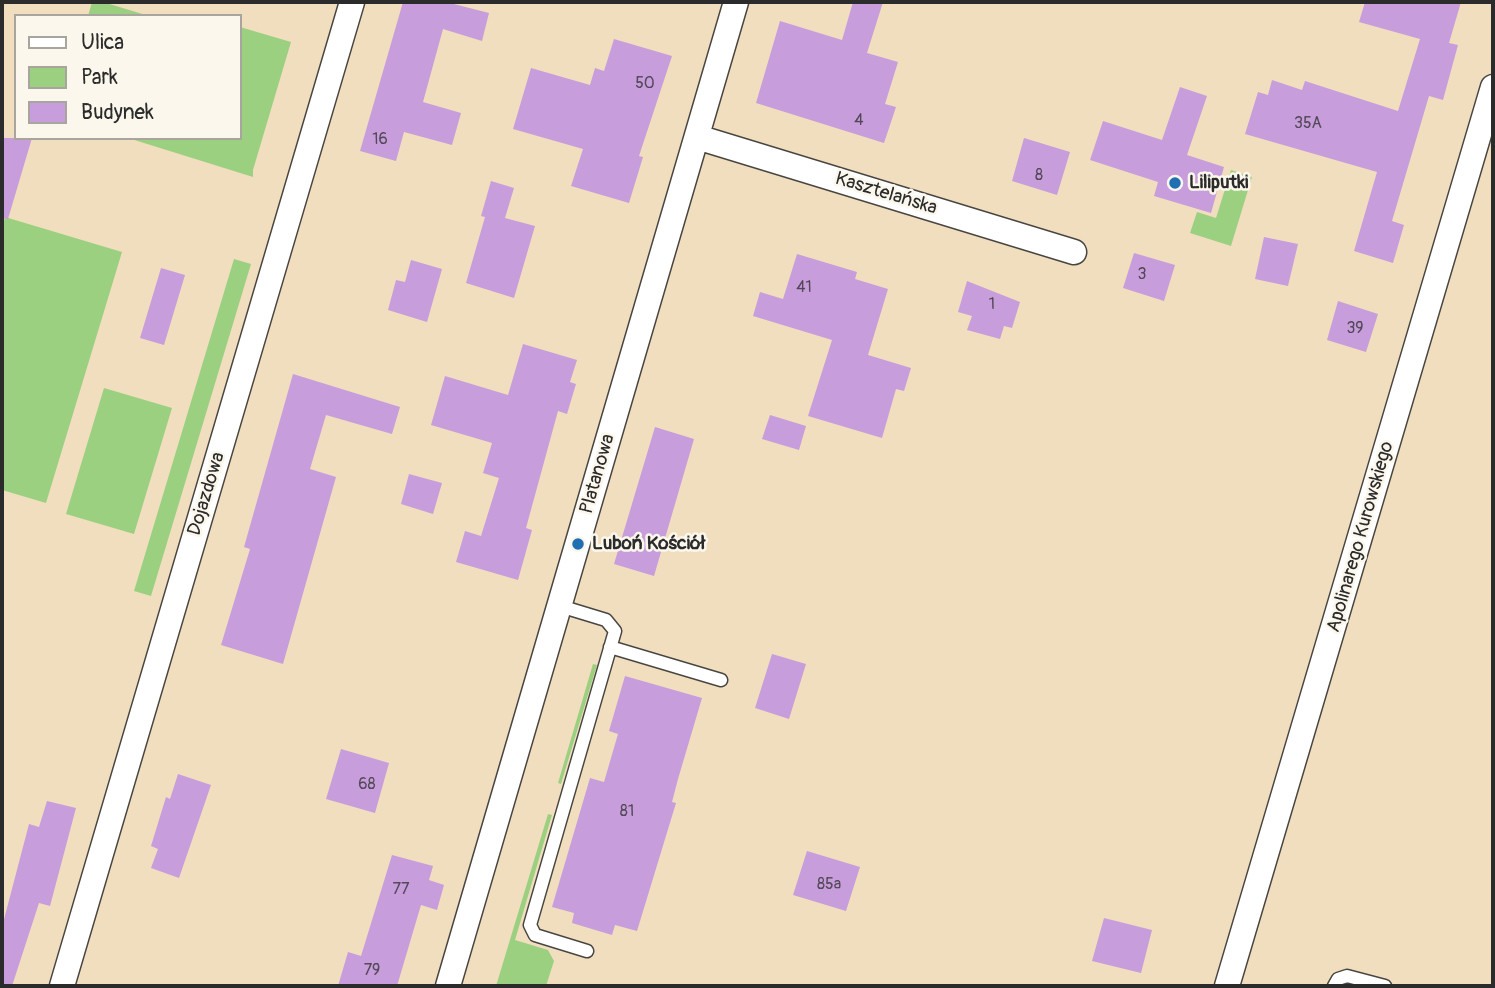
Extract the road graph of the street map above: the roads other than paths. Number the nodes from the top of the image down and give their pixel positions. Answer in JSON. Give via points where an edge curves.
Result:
{"nodes":[{"id":1,"x":352,"y":2,"type":"edge"},
{"id":2,"x":736,"y":2,"type":"edge"},
{"id":3,"x":1493,"y":87,"type":"edge"},
{"id":4,"x":697,"y":137,"type":"junction"},
{"id":5,"x":1074,"y":252,"type":"dead end"},
{"id":6,"x":560,"y":606,"type":"junction"},
{"id":7,"x":610,"y":647,"type":"junction"},
{"id":8,"x":722,"y":680,"type":"dead end"},
{"id":9,"x":587,"y":951,"type":"dead end"},
{"id":10,"x":62,"y":986,"type":"edge"},
{"id":11,"x":448,"y":986,"type":"edge"},
{"id":12,"x":1227,"y":986,"type":"edge"},
{"id":13,"x":1334,"y":986,"type":"edge"},
{"id":14,"x":1385,"y":986,"type":"edge"}],
"edges":[{"from":1,"to":10,"type":"street","name":"Dojazdowa"},
{"from":2,"to":4,"type":"street","name":"Platanowa"},
{"from":3,"to":12,"type":"street","name":"Apolinarego Kurowskiego"},
{"from":4,"to":5,"type":"street","name":"Kasztelańska"},
{"from":4,"to":6,"type":"street","name":"Platanowa"},
{"from":6,"to":7,"type":"lane","via":[[611,622],[615,631]]},
{"from":6,"to":11,"type":"street","name":"Platanowa"},
{"from":7,"to":8,"type":"lane"},
{"from":7,"to":9,"type":"lane","via":[[530,920],[535,935]]},
{"from":13,"to":14,"type":"lane","via":[[1347,976]]}]}
